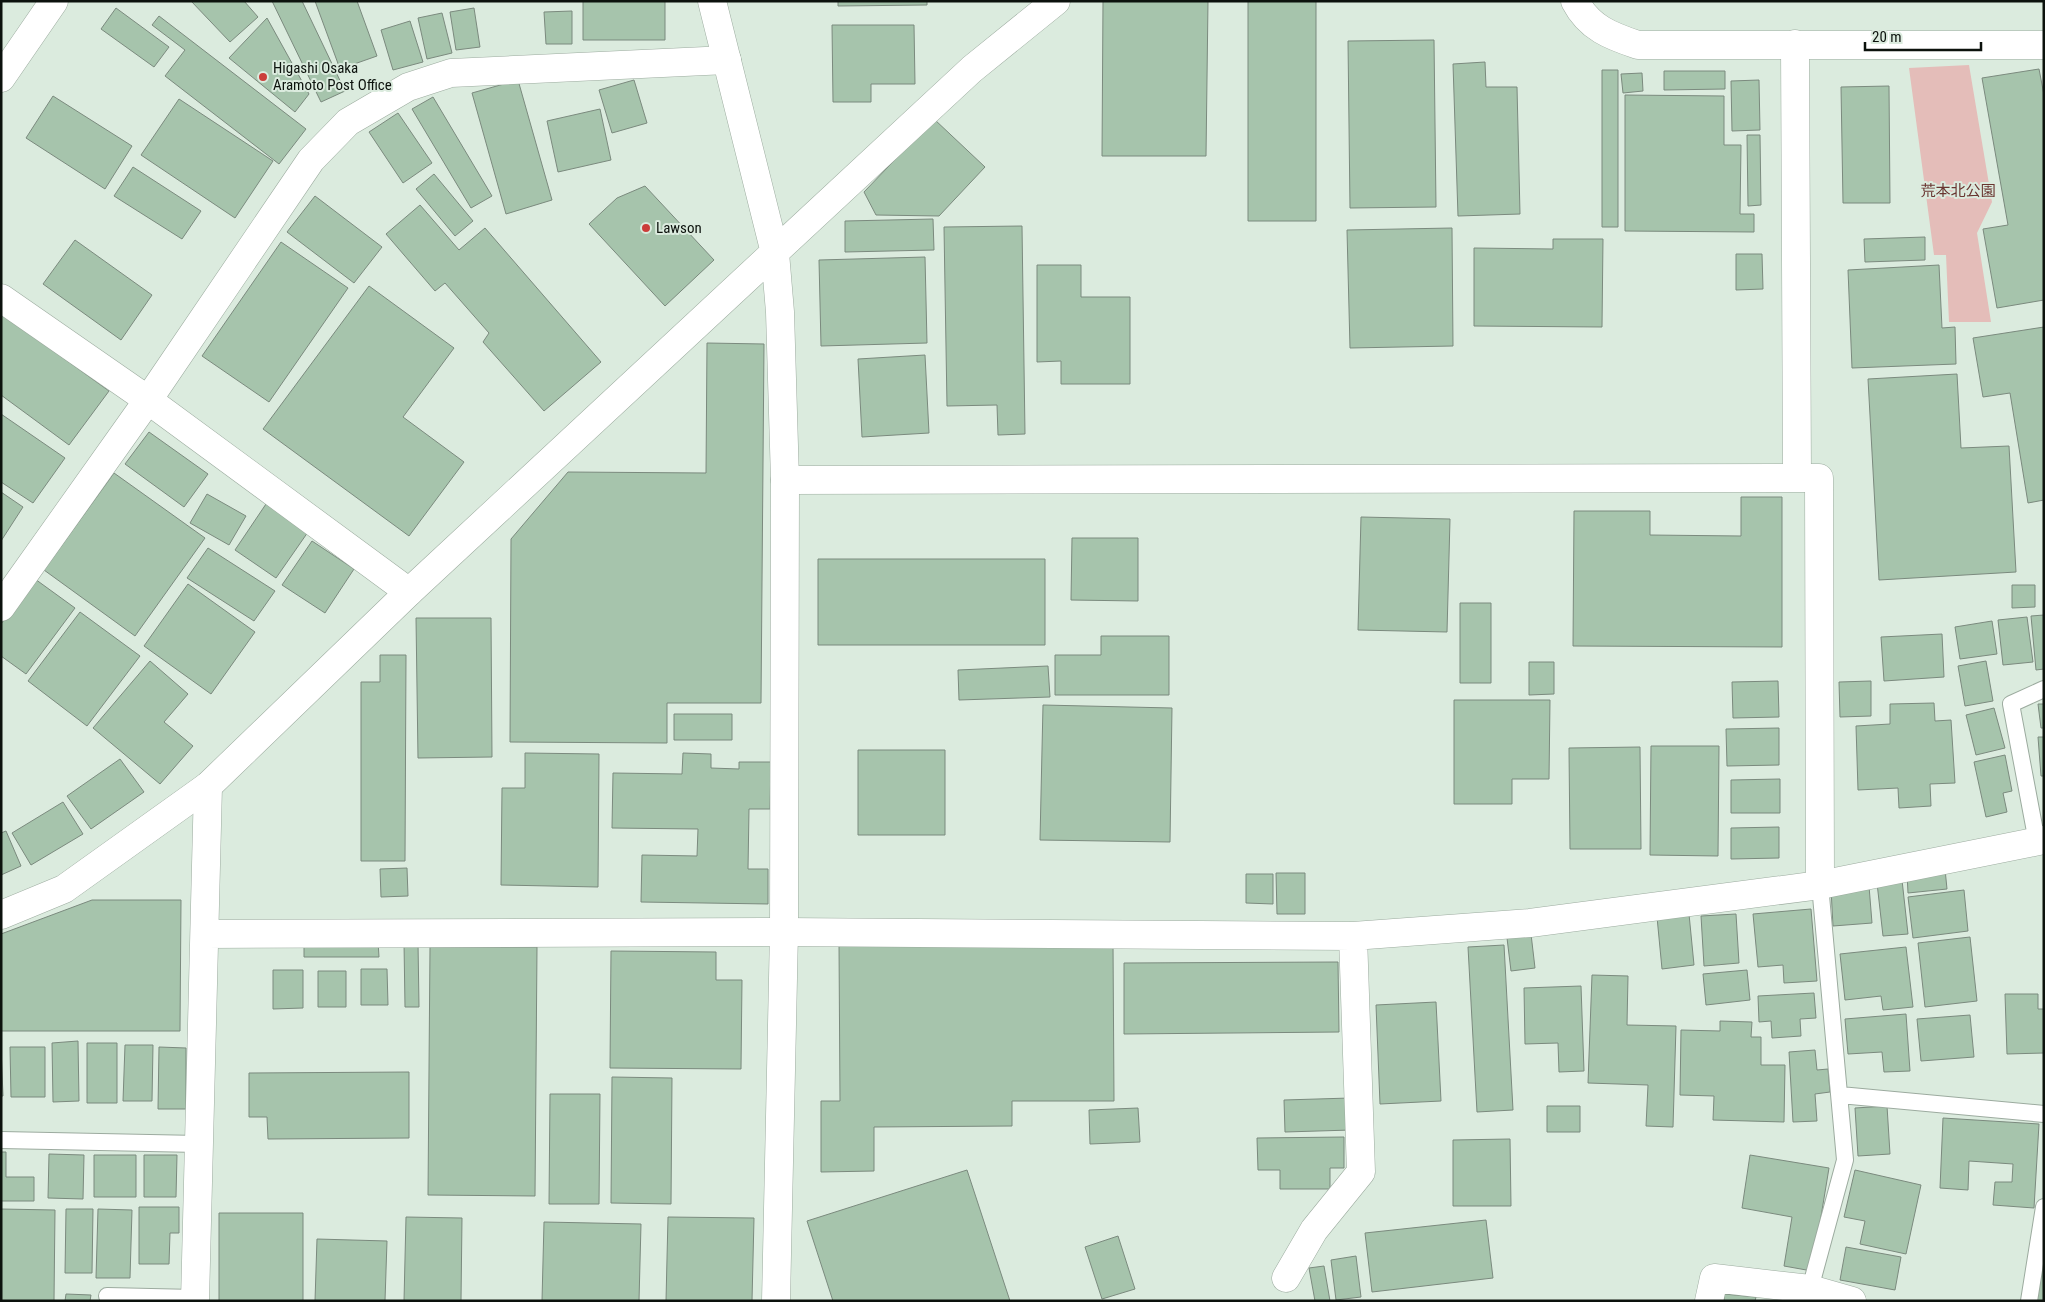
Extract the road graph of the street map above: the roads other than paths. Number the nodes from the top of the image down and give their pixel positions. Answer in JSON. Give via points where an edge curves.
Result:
{"nodes":[{"id":1,"x":54,"y":1,"type":"edge"},
{"id":2,"x":712,"y":1,"type":"edge"},
{"id":3,"x":1056,"y":1,"type":"edge"},
{"id":4,"x":1575,"y":1,"type":"edge"},
{"id":5,"x":1796,"y":44,"type":"junction"},
{"id":6,"x":2044,"y":44,"type":"edge"},
{"id":7,"x":727,"y":60,"type":"junction"},
{"id":8,"x":1,"y":78,"type":"edge"},
{"id":9,"x":775,"y":253,"type":"junction"},
{"id":10,"x":1,"y":298,"type":"edge"},
{"id":11,"x":148,"y":400,"type":"junction"},
{"id":12,"x":1796,"y":478,"type":"junction"},
{"id":13,"x":786,"y":480,"type":"junction"},
{"id":14,"x":409,"y":592,"type":"junction"},
{"id":15,"x":1,"y":607,"type":"edge"},
{"id":16,"x":2044,"y":689,"type":"edge"},
{"id":17,"x":208,"y":786,"type":"junction"},
{"id":18,"x":2040,"y":841,"type":"edge"},
{"id":19,"x":1820,"y":886,"type":"junction"},
{"id":20,"x":1,"y":915,"type":"edge"},
{"id":21,"x":784,"y":932,"type":"junction"},
{"id":22,"x":205,"y":934,"type":"junction"},
{"id":23,"x":1353,"y":936,"type":"junction"},
{"id":24,"x":1840,"y":1095,"type":"junction"},
{"id":25,"x":2044,"y":1114,"type":"edge"},
{"id":26,"x":1,"y":1140,"type":"edge"},
{"id":27,"x":199,"y":1144,"type":"junction"},
{"id":28,"x":2044,"y":1207,"type":"edge"},
{"id":29,"x":1286,"y":1278,"type":"dead end"},
{"id":30,"x":1810,"y":1289,"type":"junction"},
{"id":31,"x":107,"y":1296,"type":"dead end"},
{"id":32,"x":195,"y":1300,"type":"edge"},
{"id":33,"x":776,"y":1301,"type":"edge"},
{"id":34,"x":1709,"y":1301,"type":"edge"},
{"id":35,"x":1852,"y":1301,"type":"edge"},
{"id":36,"x":2029,"y":1301,"type":"edge"}],
"edges":[{"from":1,"to":8,"type":"street"},
{"from":2,"to":7,"type":"street"},
{"from":3,"to":9,"type":"street","via":[[972,69]]},
{"from":4,"to":5,"type":"street","via":[[1581,13],[1606,34],[1638,45]]},
{"from":5,"to":6,"type":"street"},
{"from":5,"to":12,"type":"street"},
{"from":7,"to":9,"type":"street"},
{"from":7,"to":11,"type":"street","via":[[451,73],[408,87],[348,122],[311,160]]},
{"from":9,"to":13,"type":"street"},
{"from":9,"to":14,"type":"street"},
{"from":10,"to":11,"type":"street"},
{"from":11,"to":14,"type":"street"},
{"from":11,"to":15,"type":"street"},
{"from":12,"to":13,"type":"street"},
{"from":12,"to":19,"type":"street","via":[[1819,478]]},
{"from":13,"to":21,"type":"street"},
{"from":14,"to":17,"type":"street"},
{"from":16,"to":18,"type":"lane","via":[[2011,704]]},
{"from":17,"to":20,"type":"street","via":[[64,889]]},
{"from":17,"to":22,"type":"street"},
{"from":18,"to":19,"type":"street"},
{"from":19,"to":23,"type":"street","via":[[1530,923]]},
{"from":19,"to":24,"type":"lane"},
{"from":21,"to":22,"type":"street"},
{"from":21,"to":23,"type":"street"},
{"from":21,"to":33,"type":"street"},
{"from":22,"to":27,"type":"street"},
{"from":23,"to":29,"type":"street","via":[[1361,1172],[1314,1230]]},
{"from":24,"to":25,"type":"lane"},
{"from":24,"to":30,"type":"lane","via":[[1846,1160]]},
{"from":26,"to":27,"type":"lane"},
{"from":27,"to":32,"type":"street"},
{"from":28,"to":36,"type":"lane"},
{"from":30,"to":34,"type":"street","via":[[1714,1278]]},
{"from":30,"to":35,"type":"street"},
{"from":31,"to":32,"type":"lane"}]}
